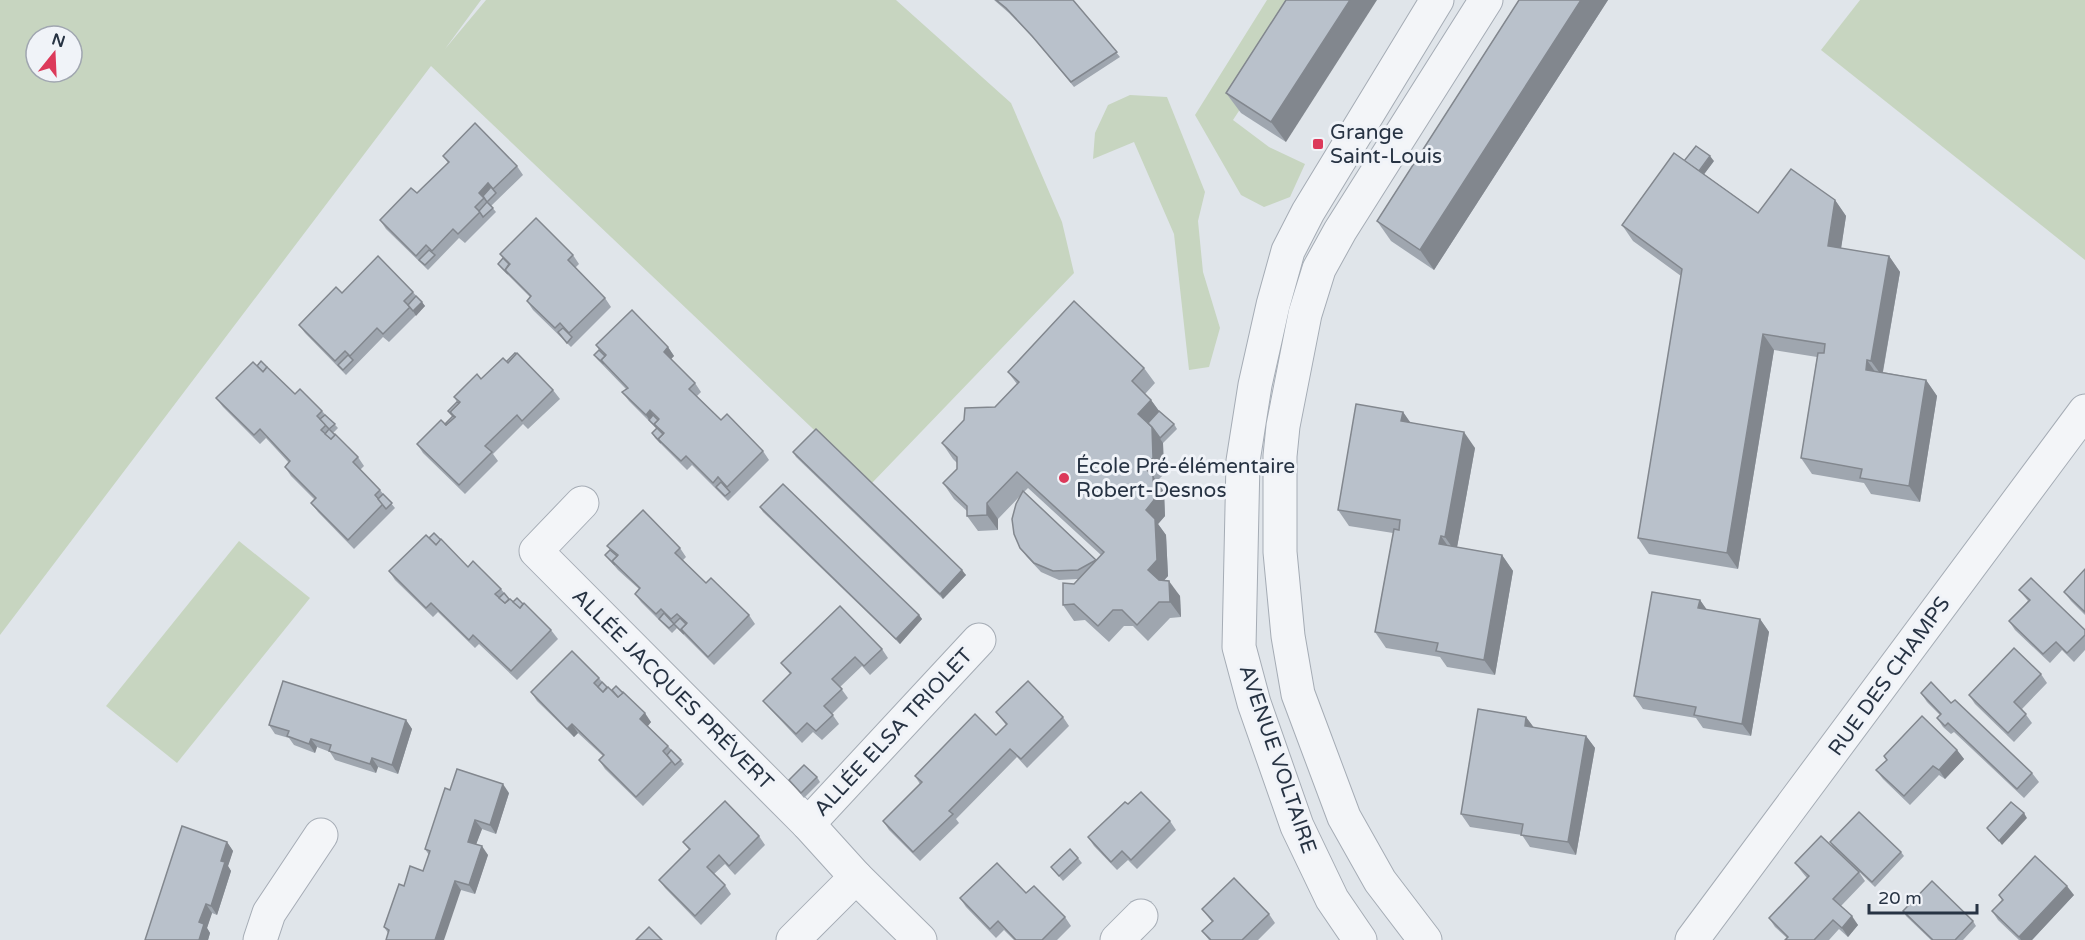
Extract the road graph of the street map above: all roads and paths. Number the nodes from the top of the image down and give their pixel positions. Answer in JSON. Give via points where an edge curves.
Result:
{"nodes":[{"id":1,"x":1437,"y":0,"type":"edge"},
{"id":2,"x":1486,"y":0,"type":"edge"},
{"id":3,"x":2085,"y":411,"type":"edge"},
{"id":4,"x":582,"y":503,"type":"dead end"},
{"id":5,"x":979,"y":640,"type":"dead end"},
{"id":6,"x":808,"y":824,"type":"junction"},
{"id":7,"x":321,"y":835,"type":"dead end"},
{"id":8,"x":856,"y":877,"type":"junction"},
{"id":9,"x":1141,"y":916,"type":"dead end"},
{"id":10,"x":260,"y":940,"type":"edge"},
{"id":11,"x":793,"y":940,"type":"edge"},
{"id":12,"x":920,"y":940,"type":"edge"},
{"id":13,"x":1117,"y":940,"type":"edge"},
{"id":14,"x":1360,"y":940,"type":"edge"},
{"id":15,"x":1425,"y":940,"type":"edge"},
{"id":16,"x":1692,"y":940,"type":"edge"}],
"edges":[{"from":1,"to":14,"type":"street","name":"AVENUE VOLTAIRE","via":[[1288,251],[1255,385],[1243,461],[1239,647],[1297,826],[1332,899]]},
{"from":2,"to":15,"type":"street","name":"AVENUE VOLTAIRE","via":[[1319,269],[1305,314],[1280,456],[1280,552],[1298,694],[1344,817],[1380,881]]},
{"from":3,"to":16,"type":"street","name":"RUE DES CHAMPS"},
{"from":4,"to":6,"type":"street","name":"ALLÉE JACQUES PRÉVERT","via":[[536,551]]},
{"from":5,"to":6,"type":"street","name":"ALLÉE ELSA TRIOLET"},
{"from":6,"to":8,"type":"street","name":"ALLÉE JACQUES PRÉVERT"},
{"from":7,"to":10,"type":"street","via":[[269,913]]},
{"from":8,"to":11,"type":"street"},
{"from":8,"to":12,"type":"street","name":"ALLÉE JACQUES PRÉVERT"},
{"from":9,"to":13,"type":"street"}]}
